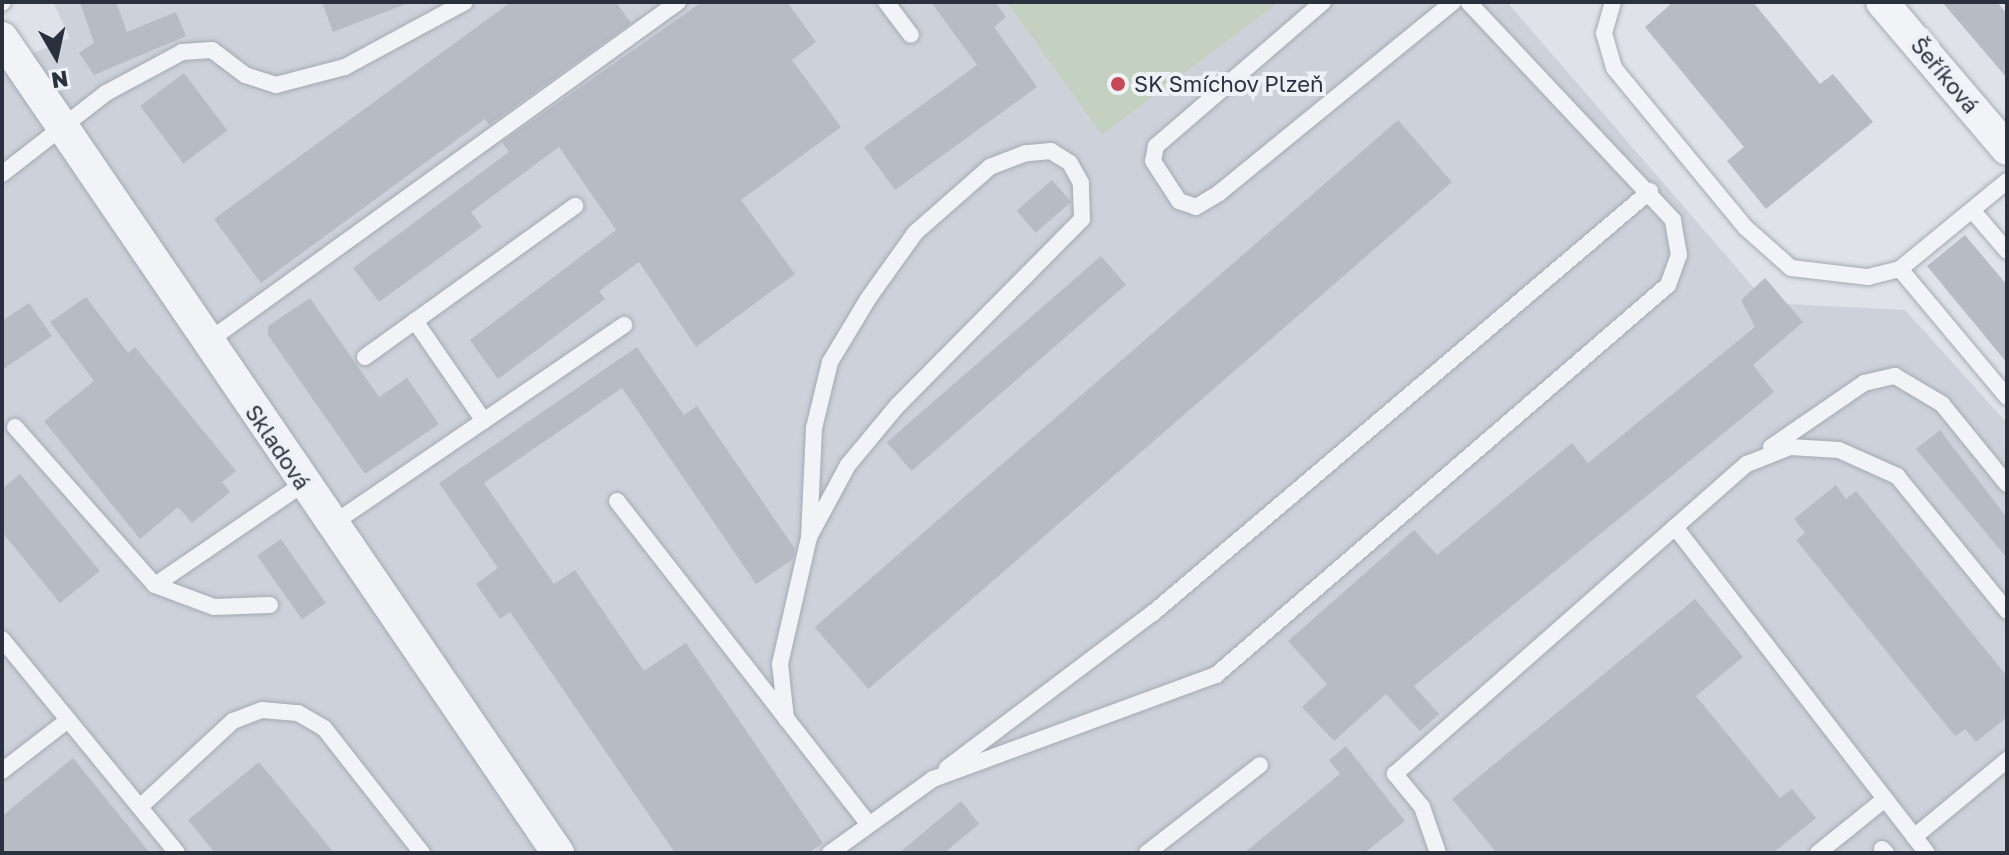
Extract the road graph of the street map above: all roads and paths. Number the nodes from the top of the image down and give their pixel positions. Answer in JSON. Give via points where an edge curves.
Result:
{"nodes":[{"id":1,"x":465,"y":2,"type":"edge"},
{"id":2,"x":678,"y":2,"type":"edge"},
{"id":3,"x":886,"y":2,"type":"edge"},
{"id":4,"x":1323,"y":2,"type":"edge"},
{"id":5,"x":1453,"y":2,"type":"edge"},
{"id":6,"x":1468,"y":2,"type":"edge"},
{"id":7,"x":1613,"y":2,"type":"edge"},
{"id":8,"x":1882,"y":2,"type":"edge"},
{"id":9,"x":911,"y":35,"type":"dead end"},
{"id":10,"x":2,"y":38,"type":"edge"},
{"id":11,"x":62,"y":126,"type":"junction"},
{"id":12,"x":2007,"y":149,"type":"edge"},
{"id":13,"x":2,"y":174,"type":"edge"},
{"id":14,"x":2007,"y":181,"type":"edge"},
{"id":15,"x":1650,"y":191,"type":"junction"},
{"id":16,"x":575,"y":206,"type":"dead end"},
{"id":17,"x":1972,"y":210,"type":"junction"},
{"id":18,"x":2007,"y":251,"type":"edge"},
{"id":19,"x":1900,"y":269,"type":"junction"},
{"id":20,"x":415,"y":321,"type":"junction"},
{"id":21,"x":624,"y":325,"type":"dead end"},
{"id":22,"x":207,"y":342,"type":"junction"},
{"id":23,"x":365,"y":357,"type":"dead end"},
{"id":24,"x":2007,"y":397,"type":"edge"},
{"id":25,"x":484,"y":421,"type":"junction"},
{"id":26,"x":15,"y":427,"type":"dead end"},
{"id":27,"x":1747,"y":464,"type":"junction"},
{"id":28,"x":303,"y":484,"type":"junction"},
{"id":29,"x":2007,"y":484,"type":"edge"},
{"id":30,"x":617,"y":501,"type":"dead end"},
{"id":31,"x":331,"y":525,"type":"junction"},
{"id":32,"x":1675,"y":527,"type":"junction"},
{"id":33,"x":809,"y":537,"type":"junction"},
{"id":34,"x":155,"y":585,"type":"junction"},
{"id":35,"x":270,"y":605,"type":"dead end"},
{"id":36,"x":2007,"y":611,"type":"edge"},
{"id":37,"x":2,"y":639,"type":"edge"},
{"id":38,"x":786,"y":719,"type":"junction"},
{"id":39,"x":68,"y":720,"type":"junction"},
{"id":40,"x":2007,"y":760,"type":"edge"},
{"id":41,"x":1260,"y":765,"type":"dead end"},
{"id":42,"x":2,"y":771,"type":"edge"},
{"id":43,"x":933,"y":779,"type":"junction"},
{"id":44,"x":1885,"y":799,"type":"junction"},
{"id":45,"x":140,"y":807,"type":"junction"},
{"id":46,"x":869,"y":825,"type":"junction"},
{"id":47,"x":1914,"y":837,"type":"junction"},
{"id":48,"x":177,"y":853,"type":"edge"},
{"id":49,"x":422,"y":853,"type":"edge"},
{"id":50,"x":558,"y":853,"type":"edge"},
{"id":51,"x":830,"y":853,"type":"edge"},
{"id":52,"x":1147,"y":853,"type":"edge"},
{"id":53,"x":1438,"y":853,"type":"edge"},
{"id":54,"x":1818,"y":853,"type":"edge"},
{"id":55,"x":1927,"y":853,"type":"edge"}],
"edges":[{"from":1,"to":11,"type":"lane","via":[[345,67],[276,85],[245,75],[212,50],[182,52]]},
{"from":2,"to":22,"type":"lane"},
{"from":3,"to":9,"type":"lane"},
{"from":4,"to":5,"type":"lane","via":[[1156,146],[1153,161],[1179,201],[1196,207],[1219,193]]},
{"from":6,"to":15,"type":"lane"},
{"from":7,"to":19,"type":"lane","via":[[1604,33],[1614,68],[1746,228],[1791,268],[1868,277]]},
{"from":8,"to":12,"type":"street","name":"Šeříková"},
{"from":10,"to":11,"type":"street","name":"Skladová"},
{"from":11,"to":13,"type":"lane"},
{"from":11,"to":22,"type":"street","name":"Skladová"},
{"from":14,"to":17,"type":"lane"},
{"from":15,"to":43,"type":"lane","via":[[1153,613]]},
{"from":15,"to":43,"type":"lane","via":[[1673,220],[1679,255],[1668,285],[1216,675]]},
{"from":16,"to":20,"type":"lane"},
{"from":17,"to":18,"type":"lane"},
{"from":17,"to":19,"type":"lane"},
{"from":19,"to":24,"type":"lane"},
{"from":20,"to":23,"type":"lane"},
{"from":20,"to":25,"type":"lane"},
{"from":21,"to":25,"type":"lane"},
{"from":22,"to":28,"type":"street","name":"Skladová"},
{"from":25,"to":31,"type":"lane"},
{"from":26,"to":34,"type":"lane"},
{"from":27,"to":29,"type":"lane","via":[[1864,383],[1895,376],[1942,404]]},
{"from":27,"to":32,"type":"lane"},
{"from":27,"to":36,"type":"lane","via":[[1790,447],[1839,450],[1897,476]]},
{"from":28,"to":31,"type":"street","name":"Skladová"},
{"from":28,"to":34,"type":"lane"},
{"from":30,"to":38,"type":"lane"},
{"from":31,"to":50,"type":"street","name":"Skladová"},
{"from":32,"to":44,"type":"lane"},
{"from":32,"to":53,"type":"lane","via":[[1395,774],[1422,807]]},
{"from":33,"to":33,"type":"lane","via":[[848,465],[897,406],[1082,219],[1081,183],[1070,163],[1051,151],[1026,153],[990,167],[915,233],[868,299],[830,362],[814,428]]},
{"from":33,"to":38,"type":"lane","via":[[780,664]]},
{"from":34,"to":35,"type":"lane","via":[[214,607]]},
{"from":37,"to":39,"type":"lane"},
{"from":38,"to":46,"type":"lane"},
{"from":39,"to":42,"type":"lane"},
{"from":39,"to":45,"type":"lane"},
{"from":40,"to":47,"type":"lane"},
{"from":41,"to":52,"type":"lane"},
{"from":43,"to":46,"type":"lane"},
{"from":44,"to":47,"type":"lane"},
{"from":44,"to":54,"type":"lane"},
{"from":45,"to":48,"type":"lane"},
{"from":45,"to":49,"type":"lane","via":[[233,721],[262,710],[298,713],[324,728]]},
{"from":46,"to":51,"type":"lane"},
{"from":47,"to":55,"type":"lane"}]}
